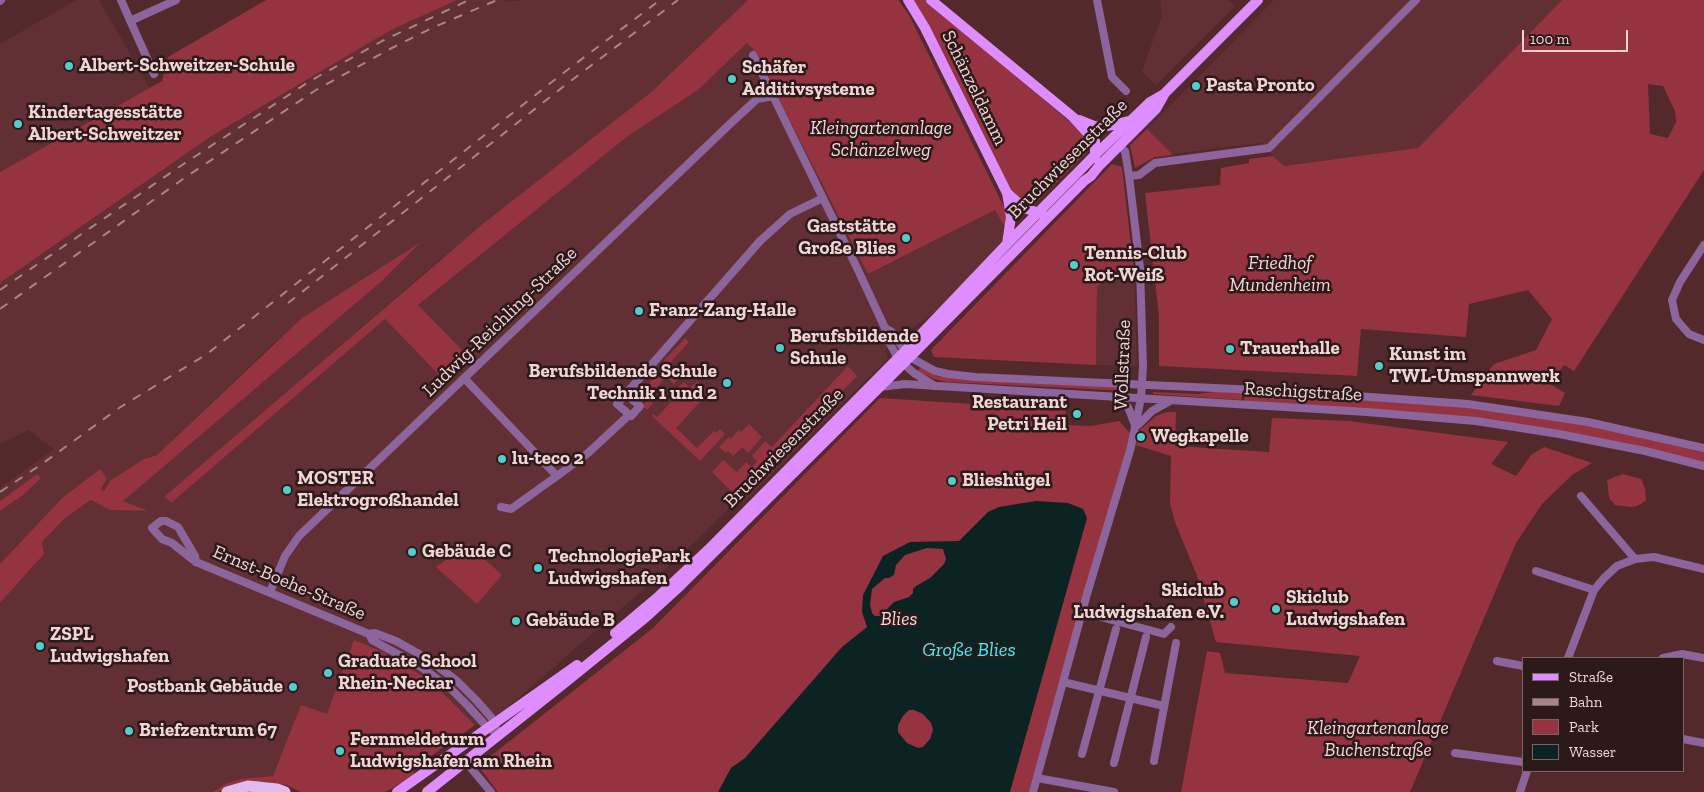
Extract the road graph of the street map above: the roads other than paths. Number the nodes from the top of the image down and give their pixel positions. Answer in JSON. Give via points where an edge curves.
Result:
{"nodes":[{"id":1,"x":121,"y":0,"type":"edge"},
{"id":2,"x":176,"y":0,"type":"edge"},
{"id":3,"x":908,"y":0,"type":"edge"},
{"id":4,"x":931,"y":0,"type":"edge"},
{"id":5,"x":1097,"y":0,"type":"edge"},
{"id":6,"x":1258,"y":0,"type":"edge"},
{"id":7,"x":1416,"y":0,"type":"edge"},
{"id":8,"x":165,"y":2,"type":"edge"},
{"id":9,"x":130,"y":21,"type":"junction"},
{"id":10,"x":753,"y":55,"type":"dead end"},
{"id":11,"x":154,"y":74,"type":"dead end"},
{"id":12,"x":1126,"y":91,"type":"dead end"},
{"id":13,"x":1165,"y":93,"type":"junction"},
{"id":14,"x":774,"y":96,"type":"junction"},
{"id":15,"x":1073,"y":117,"type":"junction"},
{"id":16,"x":1131,"y":120,"type":"junction"},
{"id":17,"x":1119,"y":146,"type":"junction"},
{"id":18,"x":1096,"y":154,"type":"junction"},
{"id":19,"x":1129,"y":176,"type":"junction"},
{"id":20,"x":1084,"y":181,"type":"junction"},
{"id":21,"x":1007,"y":193,"type":"junction"},
{"id":22,"x":823,"y":198,"type":"junction"},
{"id":23,"x":1038,"y":213,"type":"junction"},
{"id":24,"x":1050,"y":215,"type":"junction"},
{"id":25,"x":1007,"y":244,"type":"junction"},
{"id":26,"x":1704,"y":245,"type":"edge"},
{"id":27,"x":1704,"y":340,"type":"edge"},
{"id":28,"x":904,"y":358,"type":"junction"},
{"id":29,"x":465,"y":379,"type":"junction"},
{"id":30,"x":1142,"y":384,"type":"junction"},
{"id":31,"x":936,"y":386,"type":"junction"},
{"id":32,"x":880,"y":388,"type":"junction"},
{"id":33,"x":1245,"y":389,"type":"junction"},
{"id":34,"x":625,"y":394,"type":"junction"},
{"id":35,"x":1109,"y":396,"type":"junction"},
{"id":36,"x":1141,"y":398,"type":"junction"},
{"id":37,"x":1175,"y":400,"type":"junction"},
{"id":38,"x":1244,"y":405,"type":"junction"},
{"id":39,"x":1478,"y":405,"type":"junction"},
{"id":40,"x":629,"y":415,"type":"junction"},
{"id":41,"x":1476,"y":421,"type":"junction"},
{"id":42,"x":1136,"y":429,"type":"junction"},
{"id":43,"x":1704,"y":448,"type":"edge"},
{"id":44,"x":1704,"y":466,"type":"edge"},
{"id":45,"x":557,"y":476,"type":"junction"},
{"id":46,"x":1581,"y":496,"type":"dead end"},
{"id":47,"x":501,"y":507,"type":"dead end"},
{"id":48,"x":1635,"y":560,"type":"junction"},
{"id":49,"x":196,"y":562,"type":"junction"},
{"id":50,"x":1704,"y":569,"type":"edge"},
{"id":51,"x":1536,"y":571,"type":"dead end"},
{"id":52,"x":1594,"y":590,"type":"junction"},
{"id":53,"x":270,"y":592,"type":"junction"},
{"id":54,"x":1082,"y":612,"type":"junction"},
{"id":55,"x":1171,"y":627,"type":"dead end"},
{"id":56,"x":1116,"y":629,"type":"dead end"},
{"id":57,"x":1146,"y":637,"type":"dead end"},
{"id":58,"x":1176,"y":643,"type":"dead end"},
{"id":59,"x":1568,"y":657,"type":"edge"},
{"id":60,"x":1668,"y":657,"type":"edge"},
{"id":61,"x":1704,"y":658,"type":"edge"},
{"id":62,"x":1497,"y":660,"type":"dead end"},
{"id":63,"x":1522,"y":666,"type":"edge"},
{"id":64,"x":1063,"y":682,"type":"junction"},
{"id":65,"x":1099,"y":690,"type":"junction"},
{"id":66,"x":1130,"y":698,"type":"junction"},
{"id":67,"x":1164,"y":706,"type":"junction"},
{"id":68,"x":491,"y":724,"type":"junction"},
{"id":69,"x":499,"y":735,"type":"junction"},
{"id":70,"x":1684,"y":739,"type":"edge"},
{"id":71,"x":1704,"y":743,"type":"edge"},
{"id":72,"x":1455,"y":753,"type":"dead end"},
{"id":73,"x":1082,"y":754,"type":"dead end"},
{"id":74,"x":466,"y":761,"type":"junction"},
{"id":75,"x":1154,"y":761,"type":"dead end"},
{"id":76,"x":1522,"y":762,"type":"edge"},
{"id":77,"x":1114,"y":763,"type":"dead end"},
{"id":78,"x":1527,"y":772,"type":"edge"},
{"id":79,"x":1037,"y":778,"type":"junction"},
{"id":80,"x":266,"y":788,"type":"junction"},
{"id":81,"x":227,"y":792,"type":"edge"},
{"id":82,"x":252,"y":792,"type":"edge"},
{"id":83,"x":285,"y":792,"type":"edge"},
{"id":84,"x":397,"y":792,"type":"edge"},
{"id":85,"x":427,"y":792,"type":"edge"},
{"id":86,"x":491,"y":792,"type":"edge"},
{"id":87,"x":1033,"y":792,"type":"edge"},
{"id":88,"x":1114,"y":792,"type":"edge"},
{"id":89,"x":1520,"y":792,"type":"edge"}],
"edges":[{"from":1,"to":9,"type":"street"},
{"from":2,"to":8,"type":"street"},
{"from":3,"to":21,"type":"main road","name":"Schänzeldamm"},
{"from":4,"to":15,"type":"main road","name":"Schänzeldamm"},
{"from":5,"to":12,"type":"street","via":[[1112,77]]},
{"from":6,"to":13,"type":"main road","name":"Bruchwiesenstraße"},
{"from":7,"to":19,"type":"street","via":[[1269,148],[1155,163],[1139,175]]},
{"from":8,"to":9,"type":"street"},
{"from":9,"to":11,"type":"street"},
{"from":10,"to":14,"type":"street"},
{"from":13,"to":16,"type":"main road","name":"Bruchwiesenstraße"},
{"from":13,"to":17,"type":"main road","name":"Bruchwiesenstraße","via":[[1156,109]]},
{"from":14,"to":22,"type":"street"},
{"from":14,"to":29,"type":"street","name":"Ludwig-Reichling-Straße","via":[[757,99],[731,122]]},
{"from":15,"to":16,"type":"main road","name":"Schänzeldamm","via":[[1094,126],[1113,126]]},
{"from":15,"to":18,"type":"main road","name":"Schänzeldamm","via":[[1095,141]]},
{"from":16,"to":18,"type":"main road","name":"Bruchwiesenstraße"},
{"from":17,"to":19,"type":"street","name":"Wollstraße","via":[[1125,151]]},
{"from":17,"to":20,"type":"main road","name":"Bruchwiesenstraße"},
{"from":18,"to":20,"type":"main road"},
{"from":18,"to":23,"type":"main road","name":"Bruchwiesenstraße"},
{"from":19,"to":30,"type":"street","name":"Wollstraße","via":[[1140,268]]},
{"from":20,"to":24,"type":"main road","name":"Bruchwiesenstraße"},
{"from":21,"to":23,"type":"main road","name":"Schänzeldamm","via":[[1024,208]]},
{"from":21,"to":25,"type":"main road","name":"Schänzeldamm","via":[[1011,222]]},
{"from":22,"to":28,"type":"street","via":[[885,328],[892,332]]},
{"from":22,"to":34,"type":"street","via":[[790,214],[760,241]]},
{"from":23,"to":24,"type":"main road","name":"Schänzeldamm"},
{"from":23,"to":25,"type":"main road","name":"Bruchwiesenstraße"},
{"from":24,"to":28,"type":"main road","name":"Bruchwiesenstraße"},
{"from":25,"to":28,"type":"main road","name":"Bruchwiesenstraße"},
{"from":26,"to":27,"type":"street","via":[[1672,300],[1676,320],[1689,334]]},
{"from":28,"to":30,"type":"street","name":"Raschigstraße","via":[[948,374],[975,377]]},
{"from":28,"to":31,"type":"street","name":"Raschigstraße","via":[[914,374]]},
{"from":28,"to":32,"type":"main road","name":"Bruchwiesenstraße"},
{"from":28,"to":68,"type":"main road","name":"Bruchwiesenstraße","via":[[659,596],[579,663]]},
{"from":29,"to":45,"type":"street"},
{"from":29,"to":53,"type":"street","name":"Ludwig-Reichling-Straße","via":[[299,536],[285,556]]},
{"from":30,"to":33,"type":"street","name":"Raschigstraße"},
{"from":30,"to":36,"type":"street","name":"Wollstraße"},
{"from":31,"to":32,"type":"street","via":[[905,384]]},
{"from":31,"to":35,"type":"street","name":"Raschigstraße"},
{"from":32,"to":69,"type":"main road","name":"Bruchwiesenstraße","via":[[646,617]]},
{"from":33,"to":38,"type":"street"},
{"from":33,"to":39,"type":"street","name":"Raschigstraße"},
{"from":34,"to":40,"type":"street","via":[[616,404]]},
{"from":34,"to":40,"type":"street","via":[[640,406]]},
{"from":35,"to":36,"type":"street","name":"Raschigstraße"},
{"from":35,"to":42,"type":"street","via":[[1128,407]]},
{"from":36,"to":37,"type":"street","name":"Raschigstraße"},
{"from":36,"to":42,"type":"street","name":"Wollstraße"},
{"from":37,"to":38,"type":"street","name":"Raschigstraße"},
{"from":37,"to":42,"type":"street","via":[[1152,411]]},
{"from":38,"to":41,"type":"street","name":"Raschigstraße"},
{"from":39,"to":41,"type":"street"},
{"from":39,"to":43,"type":"street","name":"Raschigstraße","via":[[1588,422]]},
{"from":40,"to":45,"type":"street","via":[[588,454]]},
{"from":41,"to":44,"type":"street","name":"Raschigstraße","via":[[1645,451]]},
{"from":42,"to":54,"type":"street","name":"Wollstraße"},
{"from":45,"to":47,"type":"street","via":[[511,509]]},
{"from":46,"to":48,"type":"street"},
{"from":48,"to":50,"type":"street","via":[[1662,558]]},
{"from":48,"to":52,"type":"street","via":[[1617,566]]},
{"from":49,"to":49,"type":"street","name":"Ernst-Boehe-Straße","via":[[178,527],[166,521],[152,528],[162,539]]},
{"from":49,"to":53,"type":"street","name":"Ernst-Boehe-Straße"},
{"from":51,"to":52,"type":"street"},
{"from":52,"to":59,"type":"street"},
{"from":53,"to":68,"type":"street","name":"Ernst-Boehe-Straße","via":[[369,634],[396,641],[428,659],[457,681]]},
{"from":54,"to":55,"type":"street","via":[[1164,634]]},
{"from":54,"to":64,"type":"street","name":"Wollstraße"},
{"from":56,"to":65,"type":"street"},
{"from":57,"to":66,"type":"street"},
{"from":58,"to":67,"type":"street"},
{"from":60,"to":61,"type":"street","via":[[1682,654]]},
{"from":62,"to":63,"type":"street"},
{"from":64,"to":65,"type":"street"},
{"from":64,"to":79,"type":"street","name":"Wollstraße"},
{"from":65,"to":66,"type":"street"},
{"from":65,"to":73,"type":"street"},
{"from":66,"to":67,"type":"street"},
{"from":66,"to":77,"type":"street"},
{"from":67,"to":75,"type":"street"},
{"from":68,"to":69,"type":"street","name":"Ernst-Boehe-Straße"},
{"from":68,"to":84,"type":"main road","name":"Bruchwiesenstraße"},
{"from":69,"to":74,"type":"main road","name":"Bruchwiesenstraße"},
{"from":70,"to":71,"type":"street"},
{"from":72,"to":76,"type":"street"},
{"from":74,"to":85,"type":"main road","name":"Bruchwiesenstraße"},
{"from":74,"to":86,"type":"street"},
{"from":78,"to":89,"type":"street"},
{"from":79,"to":87,"type":"street","name":"Wollstraße"},
{"from":79,"to":88,"type":"street"},
{"from":80,"to":81,"type":"highway","via":[[248,786]]},
{"from":80,"to":82,"type":"highway"},
{"from":80,"to":83,"type":"highway"}]}
